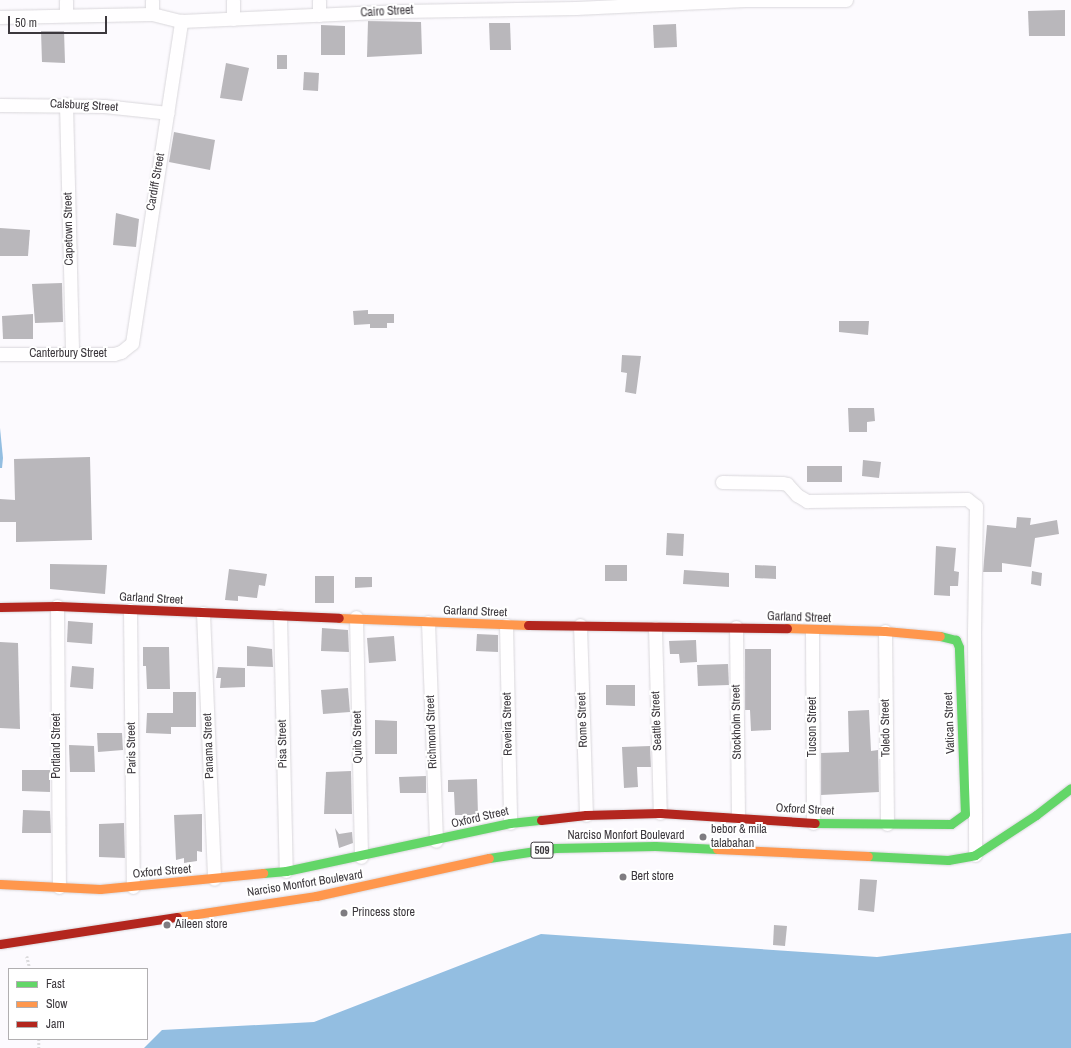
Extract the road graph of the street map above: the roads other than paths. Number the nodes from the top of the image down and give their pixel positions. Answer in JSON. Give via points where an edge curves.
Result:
{"nodes":[{"id":1,"x":66,"y":0,"type":"edge"},
{"id":2,"x":152,"y":0,"type":"edge"},
{"id":3,"x":233,"y":0,"type":"edge"},
{"id":4,"x":319,"y":0,"type":"edge"},
{"id":5,"x":746,"y":0,"type":"edge"},
{"id":6,"x":828,"y":0,"type":"edge"},
{"id":7,"x":846,"y":0,"type":"edge"},
{"id":8,"x":660,"y":2,"type":"edge"},
{"id":9,"x":576,"y":4,"type":"edge"},
{"id":10,"x":401,"y":5,"type":"edge"},
{"id":11,"x":493,"y":5,"type":"edge"},
{"id":12,"x":152,"y":14,"type":"junction"},
{"id":13,"x":66,"y":15,"type":"junction"},
{"id":14,"x":319,"y":15,"type":"junction"},
{"id":15,"x":0,"y":17,"type":"edge"},
{"id":16,"x":233,"y":20,"type":"junction"},
{"id":17,"x":181,"y":21,"type":"junction"},
{"id":18,"x":66,"y":104,"type":"junction"},
{"id":19,"x":0,"y":105,"type":"edge"},
{"id":20,"x":168,"y":113,"type":"junction"},
{"id":21,"x":132,"y":343,"type":"joint"},
{"id":22,"x":0,"y":354,"type":"edge"},
{"id":23,"x":72,"y":354,"type":"junction"},
{"id":24,"x":722,"y":482,"type":"dead end"},
{"id":25,"x":57,"y":606,"type":"junction"},
{"id":26,"x":0,"y":607,"type":"edge"},
{"id":27,"x":130,"y":610,"type":"junction"},
{"id":28,"x":203,"y":613,"type":"junction"},
{"id":29,"x":280,"y":616,"type":"junction"},
{"id":30,"x":356,"y":617,"type":"junction"},
{"id":31,"x":428,"y":622,"type":"junction"},
{"id":32,"x":506,"y":625,"type":"junction"},
{"id":33,"x":580,"y":625,"type":"junction"},
{"id":34,"x":736,"y":627,"type":"junction"},
{"id":35,"x":655,"y":628,"type":"junction"},
{"id":36,"x":812,"y":631,"type":"junction"},
{"id":37,"x":885,"y":631,"type":"junction"},
{"id":38,"x":949,"y":637,"type":"joint"},
{"id":39,"x":1071,"y":788,"type":"edge"},
{"id":40,"x":660,"y":813,"type":"junction"},
{"id":41,"x":965,"y":814,"type":"joint"},
{"id":42,"x":586,"y":815,"type":"junction"},
{"id":43,"x":738,"y":817,"type":"junction"},
{"id":44,"x":510,"y":823,"type":"junction"},
{"id":45,"x":813,"y":823,"type":"junction"},
{"id":46,"x":887,"y":824,"type":"junction"},
{"id":47,"x":436,"y":841,"type":"junction"},
{"id":48,"x":975,"y":855,"type":"junction"},
{"id":49,"x":361,"y":857,"type":"junction"},
{"id":50,"x":286,"y":871,"type":"junction"},
{"id":51,"x":214,"y":879,"type":"junction"},
{"id":52,"x":0,"y":884,"type":"edge"},
{"id":53,"x":59,"y":887,"type":"junction"},
{"id":54,"x":134,"y":887,"type":"junction"},
{"id":55,"x":0,"y":944,"type":"edge"}],
"edges":[{"from":1,"to":13,"type":"street"},
{"from":2,"to":12,"type":"street"},
{"from":3,"to":16,"type":"street"},
{"from":4,"to":14,"type":"street"},
{"from":5,"to":6,"type":"street","name":"Cairo Street"},
{"from":5,"to":8,"type":"street","name":"Cairo Street"},
{"from":6,"to":7,"type":"street","name":"Cairo Street"},
{"from":8,"to":9,"type":"street","name":"Cairo Street"},
{"from":9,"to":11,"type":"street","name":"Cairo Street"},
{"from":10,"to":11,"type":"street","name":"Cairo Street"},
{"from":10,"to":14,"type":"street","name":"Cairo Street"},
{"from":12,"to":13,"type":"street","name":"Cairo Street"},
{"from":12,"to":17,"type":"street","name":"Cairo Street"},
{"from":13,"to":15,"type":"street","name":"Cairo Street"},
{"from":14,"to":16,"type":"street","name":"Cairo Street"},
{"from":16,"to":17,"type":"street","name":"Cairo Street"},
{"from":17,"to":20,"type":"street","name":"Cardiff Street"},
{"from":18,"to":19,"type":"street","name":"Calsburg Street"},
{"from":18,"to":20,"type":"street","name":"Calsburg Street"},
{"from":18,"to":23,"type":"street","name":"Capetown Street"},
{"from":20,"to":21,"type":"street","name":"Cardiff Street","via":[[146,240]]},
{"from":21,"to":23,"type":"street","name":"Canterbury Street","via":[[121,352]]},
{"from":22,"to":23,"type":"street","name":"Canterbury Street"},
{"from":24,"to":48,"type":"street","via":[[787,484],[807,501],[967,499],[976,506]]},
{"from":25,"to":26,"type":"street","name":"Garland Street"},
{"from":25,"to":27,"type":"street","name":"Garland Street"},
{"from":25,"to":53,"type":"street","name":"Portland Street"},
{"from":27,"to":28,"type":"street","name":"Garland Street"},
{"from":27,"to":54,"type":"street","name":"Paris Street"},
{"from":28,"to":29,"type":"street","name":"Garland Street"},
{"from":28,"to":51,"type":"street","name":"Panama Street"},
{"from":29,"to":30,"type":"street","name":"Garland Street"},
{"from":29,"to":50,"type":"street","name":"Pisa Street"},
{"from":30,"to":31,"type":"street","name":"Garland Street"},
{"from":30,"to":49,"type":"street","name":"Quito Street"},
{"from":31,"to":32,"type":"street","name":"Garland Street"},
{"from":31,"to":47,"type":"street","name":"Richmond Street"},
{"from":32,"to":33,"type":"street","name":"Garland Street"},
{"from":32,"to":44,"type":"street","name":"Reveira Street"},
{"from":33,"to":35,"type":"street","name":"Garland Street"},
{"from":33,"to":42,"type":"street","name":"Rome Street"},
{"from":34,"to":35,"type":"street","name":"Garland Street"},
{"from":34,"to":36,"type":"street","name":"Garland Street"},
{"from":34,"to":43,"type":"street","name":"Stockholm Street"},
{"from":35,"to":40,"type":"street","name":"Seattle Street"},
{"from":36,"to":37,"type":"street","name":"Garland Street"},
{"from":36,"to":45,"type":"street","name":"Tucson Street"},
{"from":37,"to":38,"type":"street","name":"Garland Street"},
{"from":37,"to":46,"type":"street","name":"Toledo Street"},
{"from":38,"to":41,"type":"street","name":"Vatican Street","via":[[956,640],[959,647]]},
{"from":39,"to":48,"type":"street","name":"Narciso Monfort Boulevard","number":"509","via":[[1036,815]]},
{"from":40,"to":42,"type":"street","name":"Oxford Street"},
{"from":40,"to":43,"type":"street","name":"Oxford Street"},
{"from":41,"to":46,"type":"street","name":"Oxford Street","via":[[951,824]]},
{"from":42,"to":44,"type":"street","name":"Oxford Street"},
{"from":43,"to":45,"type":"street","name":"Oxford Street"},
{"from":44,"to":47,"type":"street","name":"Oxford Street"},
{"from":45,"to":46,"type":"street","name":"Oxford Street"},
{"from":47,"to":49,"type":"street","name":"Oxford Street"},
{"from":48,"to":55,"type":"street","name":"Narciso Monfort Boulevard","number":"509","via":[[948,860],[655,846],[555,848],[493,857],[316,896]]},
{"from":49,"to":50,"type":"street","name":"Oxford Street"},
{"from":50,"to":51,"type":"street","name":"Oxford Street"},
{"from":51,"to":54,"type":"street","name":"Oxford Street"},
{"from":52,"to":53,"type":"street","name":"Oxford Street"},
{"from":53,"to":54,"type":"street","name":"Oxford Street"}]}
